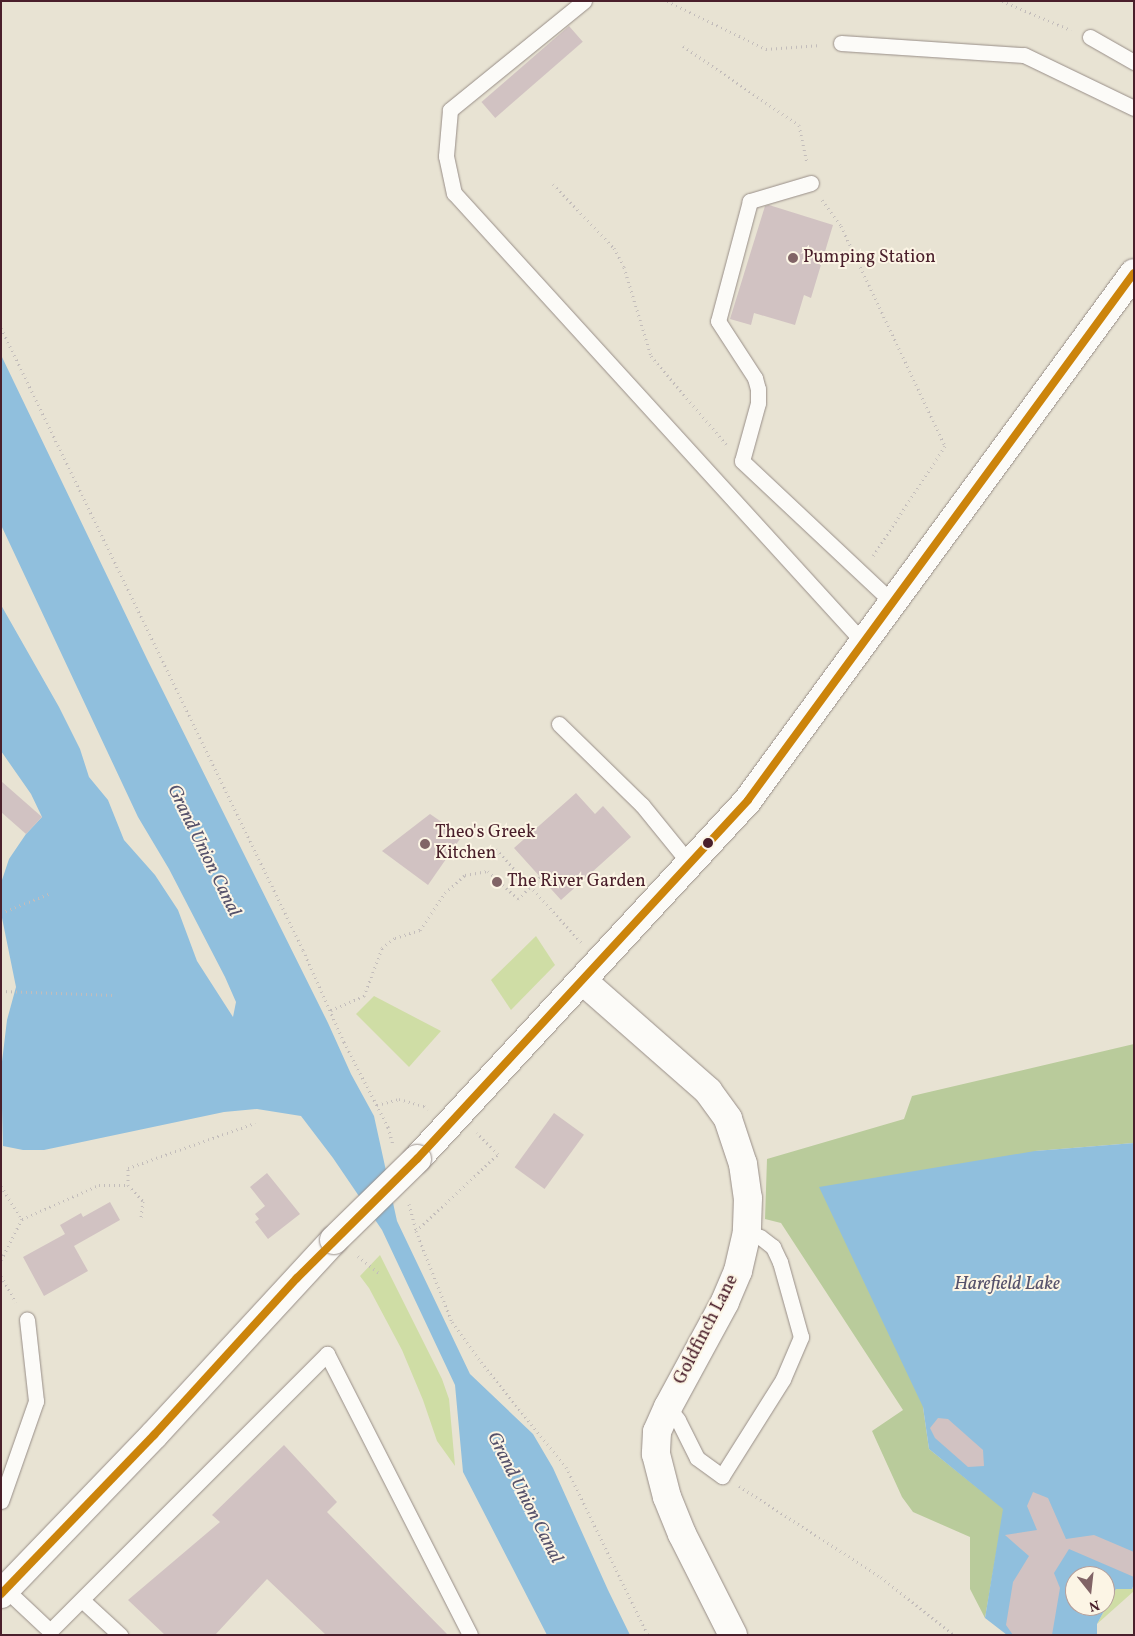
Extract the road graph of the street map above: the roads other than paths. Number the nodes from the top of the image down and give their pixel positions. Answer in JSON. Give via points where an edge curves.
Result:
{"nodes":[{"id":1,"x":584,"y":1,"type":"edge"},
{"id":2,"x":1090,"y":37,"type":"road end"},
{"id":3,"x":841,"y":43,"type":"road end"},
{"id":4,"x":1134,"y":62,"type":"edge"},
{"id":5,"x":1134,"y":108,"type":"edge"},
{"id":6,"x":811,"y":183,"type":"road end"},
{"id":7,"x":1134,"y":273,"type":"edge"},
{"id":8,"x":892,"y":602,"type":"junction"},
{"id":9,"x":864,"y":642,"type":"junction"},
{"id":10,"x":559,"y":724,"type":"dead end"},
{"id":11,"x":690,"y":864,"type":"junction"},
{"id":12,"x":583,"y":981,"type":"junction"},
{"id":13,"x":747,"y":1232,"type":"junction"},
{"id":14,"x":27,"y":1319,"type":"road end"},
{"id":15,"x":668,"y":1407,"type":"junction"},
{"id":16,"x":1,"y":1501,"type":"edge"},
{"id":17,"x":3,"y":1590,"type":"edge"},
{"id":18,"x":82,"y":1600,"type":"junction"},
{"id":19,"x":49,"y":1633,"type":"edge"},
{"id":20,"x":120,"y":1635,"type":"edge"},
{"id":21,"x":470,"y":1635,"type":"edge"},
{"id":22,"x":734,"y":1635,"type":"edge"}],
"edges":[{"from":1,"to":9,"type":"lane","via":[[450,110],[446,156],[454,193]]},
{"from":2,"to":4,"type":"lane"},
{"from":3,"to":5,"type":"lane","via":[[1024,55]]},
{"from":6,"to":8,"type":"lane","via":[[750,201],[718,321],[755,378],[758,389],[758,403],[742,461]]},
{"from":7,"to":8,"type":"street"},
{"from":8,"to":9,"type":"street"},
{"from":9,"to":11,"type":"street","via":[[748,800]]},
{"from":10,"to":11,"type":"lane","via":[[642,805]]},
{"from":11,"to":12,"type":"street"},
{"from":12,"to":13,"type":"street","name":"Goldfinch Lane","via":[[684,1068],[708,1091],[728,1119],[743,1164],[748,1198]]},
{"from":12,"to":17,"type":"street","bridge":true,"via":[[417,1160],[334,1240],[154,1435]]},
{"from":13,"to":15,"type":"street","name":"Goldfinch Lane","via":[[738,1270],[725,1302]]},
{"from":13,"to":15,"type":"lane","via":[[773,1247],[801,1337],[783,1379],[722,1476],[696,1458],[678,1420]]},
{"from":14,"to":16,"type":"lane","via":[[36,1401]]},
{"from":15,"to":22,"type":"street","name":"Goldfinch Lane","via":[[658,1432],[656,1454],[660,1478],[682,1534]]},
{"from":17,"to":19,"type":"lane"},
{"from":18,"to":19,"type":"lane"},
{"from":18,"to":20,"type":"lane"},
{"from":18,"to":21,"type":"lane","via":[[327,1354]]}]}
